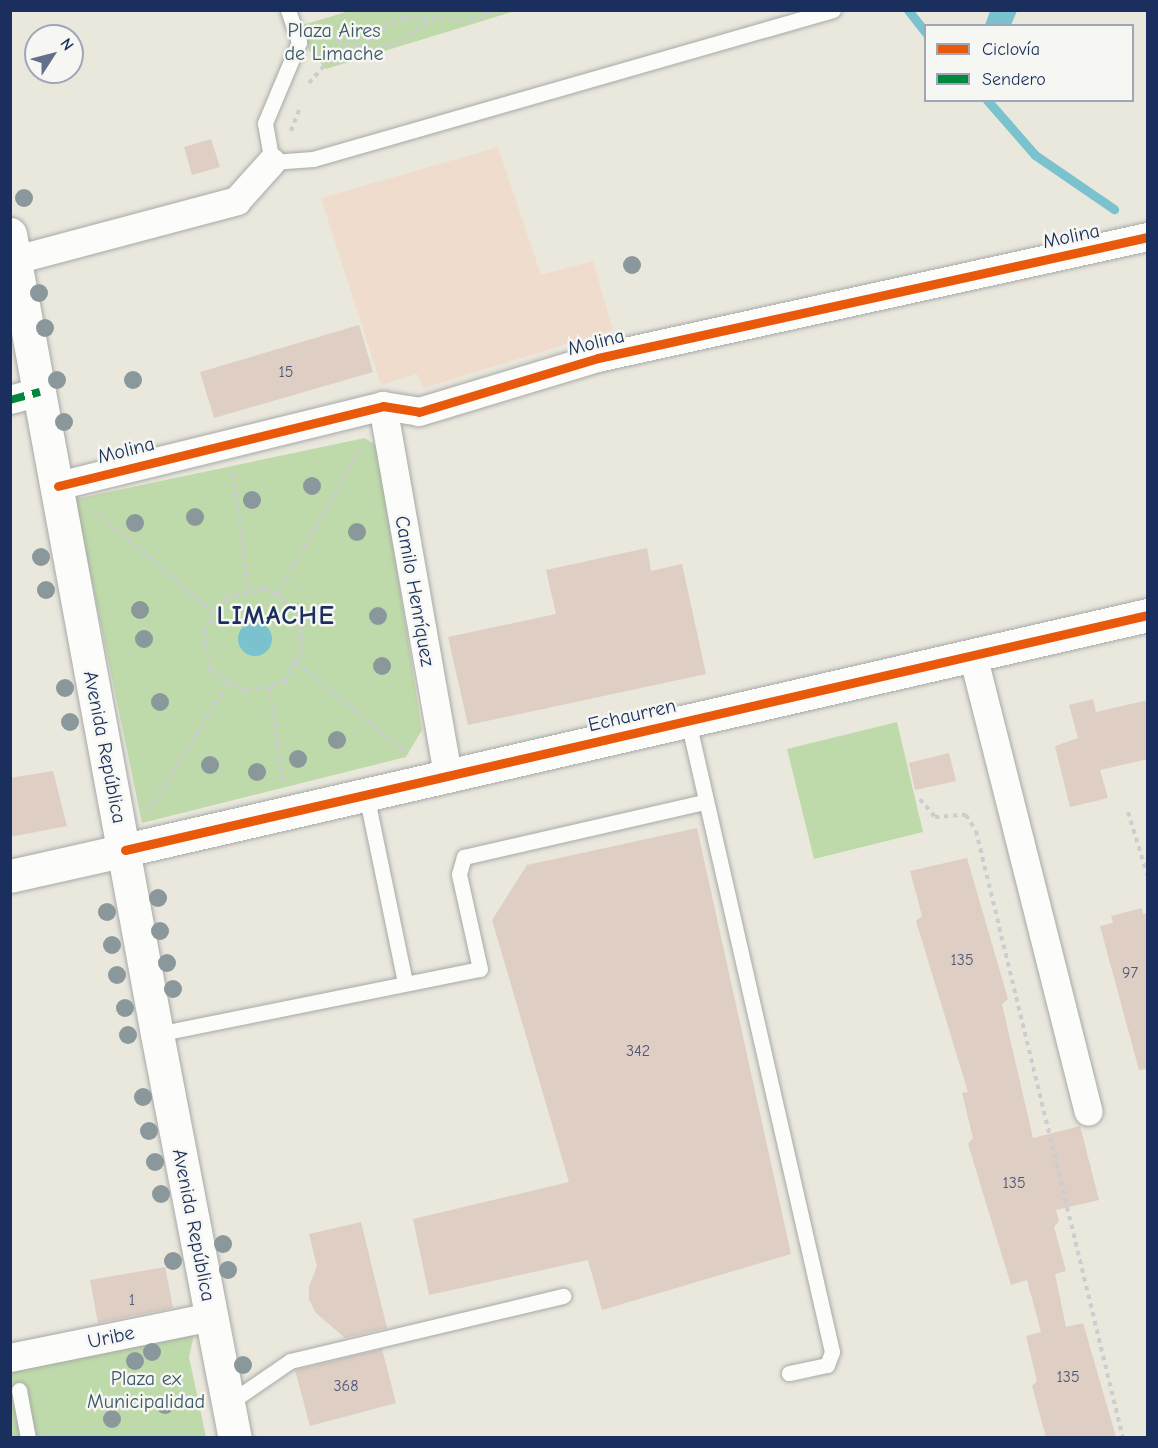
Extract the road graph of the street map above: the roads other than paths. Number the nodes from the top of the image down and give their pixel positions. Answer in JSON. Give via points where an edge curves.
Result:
{"nodes":[{"id":1,"x":288,"y":10,"type":"edge"},
{"id":2,"x":833,"y":10,"type":"edge"},
{"id":3,"x":272,"y":162,"type":"junction"},
{"id":4,"x":1148,"y":237,"type":"edge"},
{"id":5,"x":13,"y":247,"type":"edge"},
{"id":6,"x":25,"y":396,"type":"edge"},
{"id":7,"x":383,"y":406,"type":"junction"},
{"id":8,"x":58,"y":486,"type":"junction"},
{"id":9,"x":1148,"y":615,"type":"edge"},
{"id":10,"x":973,"y":655,"type":"junction"},
{"id":11,"x":688,"y":721,"type":"junction"},
{"id":12,"x":448,"y":776,"type":"junction"},
{"id":13,"x":366,"y":794,"type":"junction"},
{"id":14,"x":705,"y":802,"type":"junction"},
{"id":15,"x":125,"y":850,"type":"junction"},
{"id":16,"x":10,"y":876,"type":"edge"},
{"id":17,"x":405,"y":983,"type":"junction"},
{"id":18,"x":157,"y":1034,"type":"junction"},
{"id":19,"x":1089,"y":1112,"type":"dead end"},
{"id":20,"x":562,"y":1296,"type":"dead end"},
{"id":21,"x":212,"y":1317,"type":"junction"},
{"id":22,"x":10,"y":1358,"type":"edge"},
{"id":23,"x":789,"y":1373,"type":"dead end"},
{"id":24,"x":19,"y":1390,"type":"dead end"},
{"id":25,"x":229,"y":1403,"type":"junction"},
{"id":26,"x":28,"y":1437,"type":"edge"},
{"id":27,"x":235,"y":1437,"type":"edge"}],
"edges":[{"from":1,"to":3,"type":"lane","via":[[299,42],[265,123]]},
{"from":2,"to":3,"type":"lane","via":[[313,159]]},
{"from":3,"to":5,"type":"street","via":[[237,201]]},
{"from":4,"to":7,"type":"street","name":"Molina","via":[[598,358],[419,412]]},
{"from":5,"to":6,"type":"main road","name":"Avenida República"},
{"from":6,"to":8,"type":"main road","name":"Avenida República"},
{"from":7,"to":8,"type":"street","name":"Molina"},
{"from":7,"to":12,"type":"street","name":"Camilo Henríquez"},
{"from":8,"to":15,"type":"main road","name":"Avenida República"},
{"from":9,"to":10,"type":"main road","name":"Echaurren"},
{"from":10,"to":11,"type":"main road","name":"Echaurren"},
{"from":10,"to":19,"type":"street"},
{"from":11,"to":12,"type":"main road","name":"Echaurren"},
{"from":11,"to":14,"type":"lane"},
{"from":12,"to":13,"type":"main road","name":"Echaurren"},
{"from":13,"to":15,"type":"main road","name":"Echaurren"},
{"from":13,"to":17,"type":"lane"},
{"from":14,"to":17,"type":"lane","via":[[464,857],[459,874],[480,969]]},
{"from":14,"to":23,"type":"lane","via":[[832,1353],[827,1365]]},
{"from":15,"to":16,"type":"main road","name":"Echaurren"},
{"from":15,"to":18,"type":"main road","name":"Avenida República"},
{"from":17,"to":18,"type":"lane"},
{"from":18,"to":21,"type":"main road","name":"Avenida República"},
{"from":20,"to":25,"type":"lane","via":[[290,1361]]},
{"from":21,"to":22,"type":"street","name":"Uribe"},
{"from":21,"to":25,"type":"main road","name":"Avenida República"},
{"from":24,"to":26,"type":"lane"},
{"from":25,"to":27,"type":"main road","name":"Avenida República"}]}
